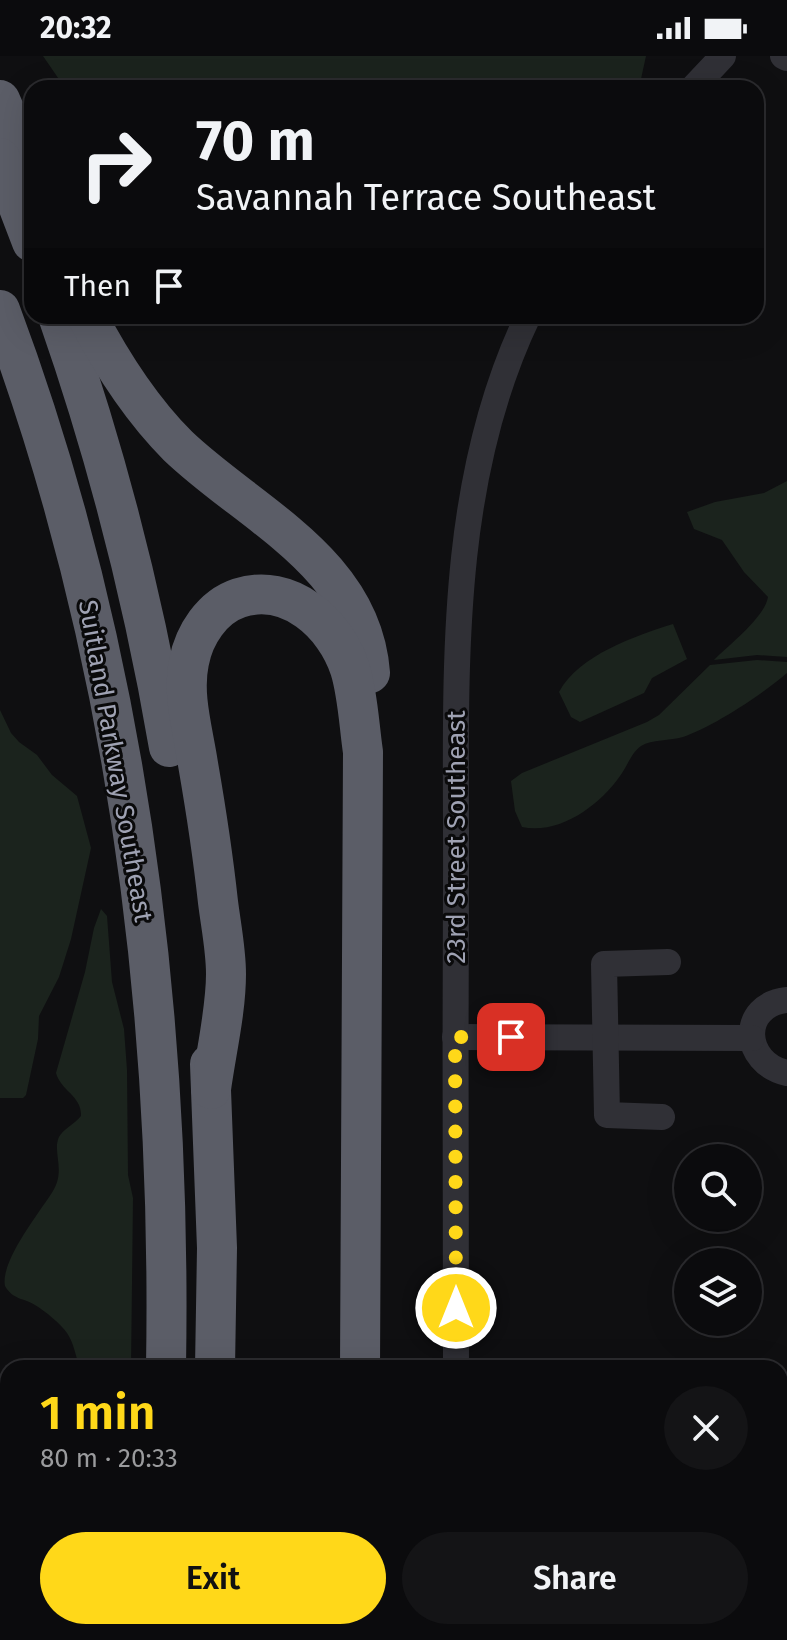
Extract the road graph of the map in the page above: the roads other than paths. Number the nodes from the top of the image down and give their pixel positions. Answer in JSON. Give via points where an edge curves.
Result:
{"nodes":[{"id":1,"x":723,"y":56,"type":"edge"},
{"id":2,"x":700,"y":80,"type":"edge"},
{"id":3,"x":0,"y":100,"type":"edge"},
{"id":4,"x":24,"y":156,"type":"edge"},
{"id":5,"x":0,"y":158,"type":"edge"},
{"id":6,"x":24,"y":221,"type":"edge"},
{"id":7,"x":0,"y":310,"type":"edge"},
{"id":8,"x":60,"y":324,"type":"edge"},
{"id":9,"x":92,"y":324,"type":"edge"},
{"id":10,"x":525,"y":324,"type":"edge"},
{"id":11,"x":363,"y":752,"type":"junction"},
{"id":12,"x":668,"y":962,"type":"dead end"},
{"id":13,"x":787,"y":1000,"type":"edge"},
{"id":14,"x":455,"y":1037,"type":"junction"},
{"id":15,"x":606,"y":1037,"type":"junction"},
{"id":16,"x":752,"y":1038,"type":"junction"},
{"id":17,"x":787,"y":1073,"type":"edge"},
{"id":18,"x":211,"y":1089,"type":"junction"},
{"id":19,"x":662,"y":1117,"type":"dead end"},
{"id":20,"x":166,"y":1360,"type":"edge"},
{"id":21,"x":215,"y":1360,"type":"edge"},
{"id":22,"x":360,"y":1360,"type":"edge"},
{"id":23,"x":456,"y":1360,"type":"edge"}],
"edges":[{"from":1,"to":2,"type":"street"},
{"from":3,"to":4,"type":"highway"},
{"from":5,"to":6,"type":"highway"},
{"from":7,"to":20,"type":"highway","name":"Suitland Parkway Southeast","via":[[73,541],[130,811],[159,1073]]},
{"from":8,"to":18,"type":"highway","name":"Suitland Parkway Southeast","via":[[107,473],[154,665],[203,981]]},
{"from":9,"to":11,"type":"highway","via":[[121,376],[163,431],[307,551],[343,595],[370,668]]},
{"from":10,"to":14,"type":"street","name":"23rd Street Southeast","via":[[486,425],[466,529],[457,687]]},
{"from":11,"to":18,"type":"highway","via":[[348,664],[314,615],[291,600],[266,594],[227,603],[206,622],[193,647],[187,679],[226,975]]},
{"from":11,"to":22,"type":"highway"},
{"from":12,"to":15,"type":"street","via":[[604,964]]},
{"from":13,"to":16,"type":"street","via":[[759,1014]]},
{"from":14,"to":15,"type":"street"},
{"from":14,"to":23,"type":"street","name":"23rd Street Southeast"},
{"from":15,"to":16,"type":"street"},
{"from":15,"to":19,"type":"street","via":[[607,1115]]},
{"from":16,"to":17,"type":"street","via":[[766,1066]]},
{"from":18,"to":21,"type":"highway","name":"Suitland Parkway Southeast"}]}
